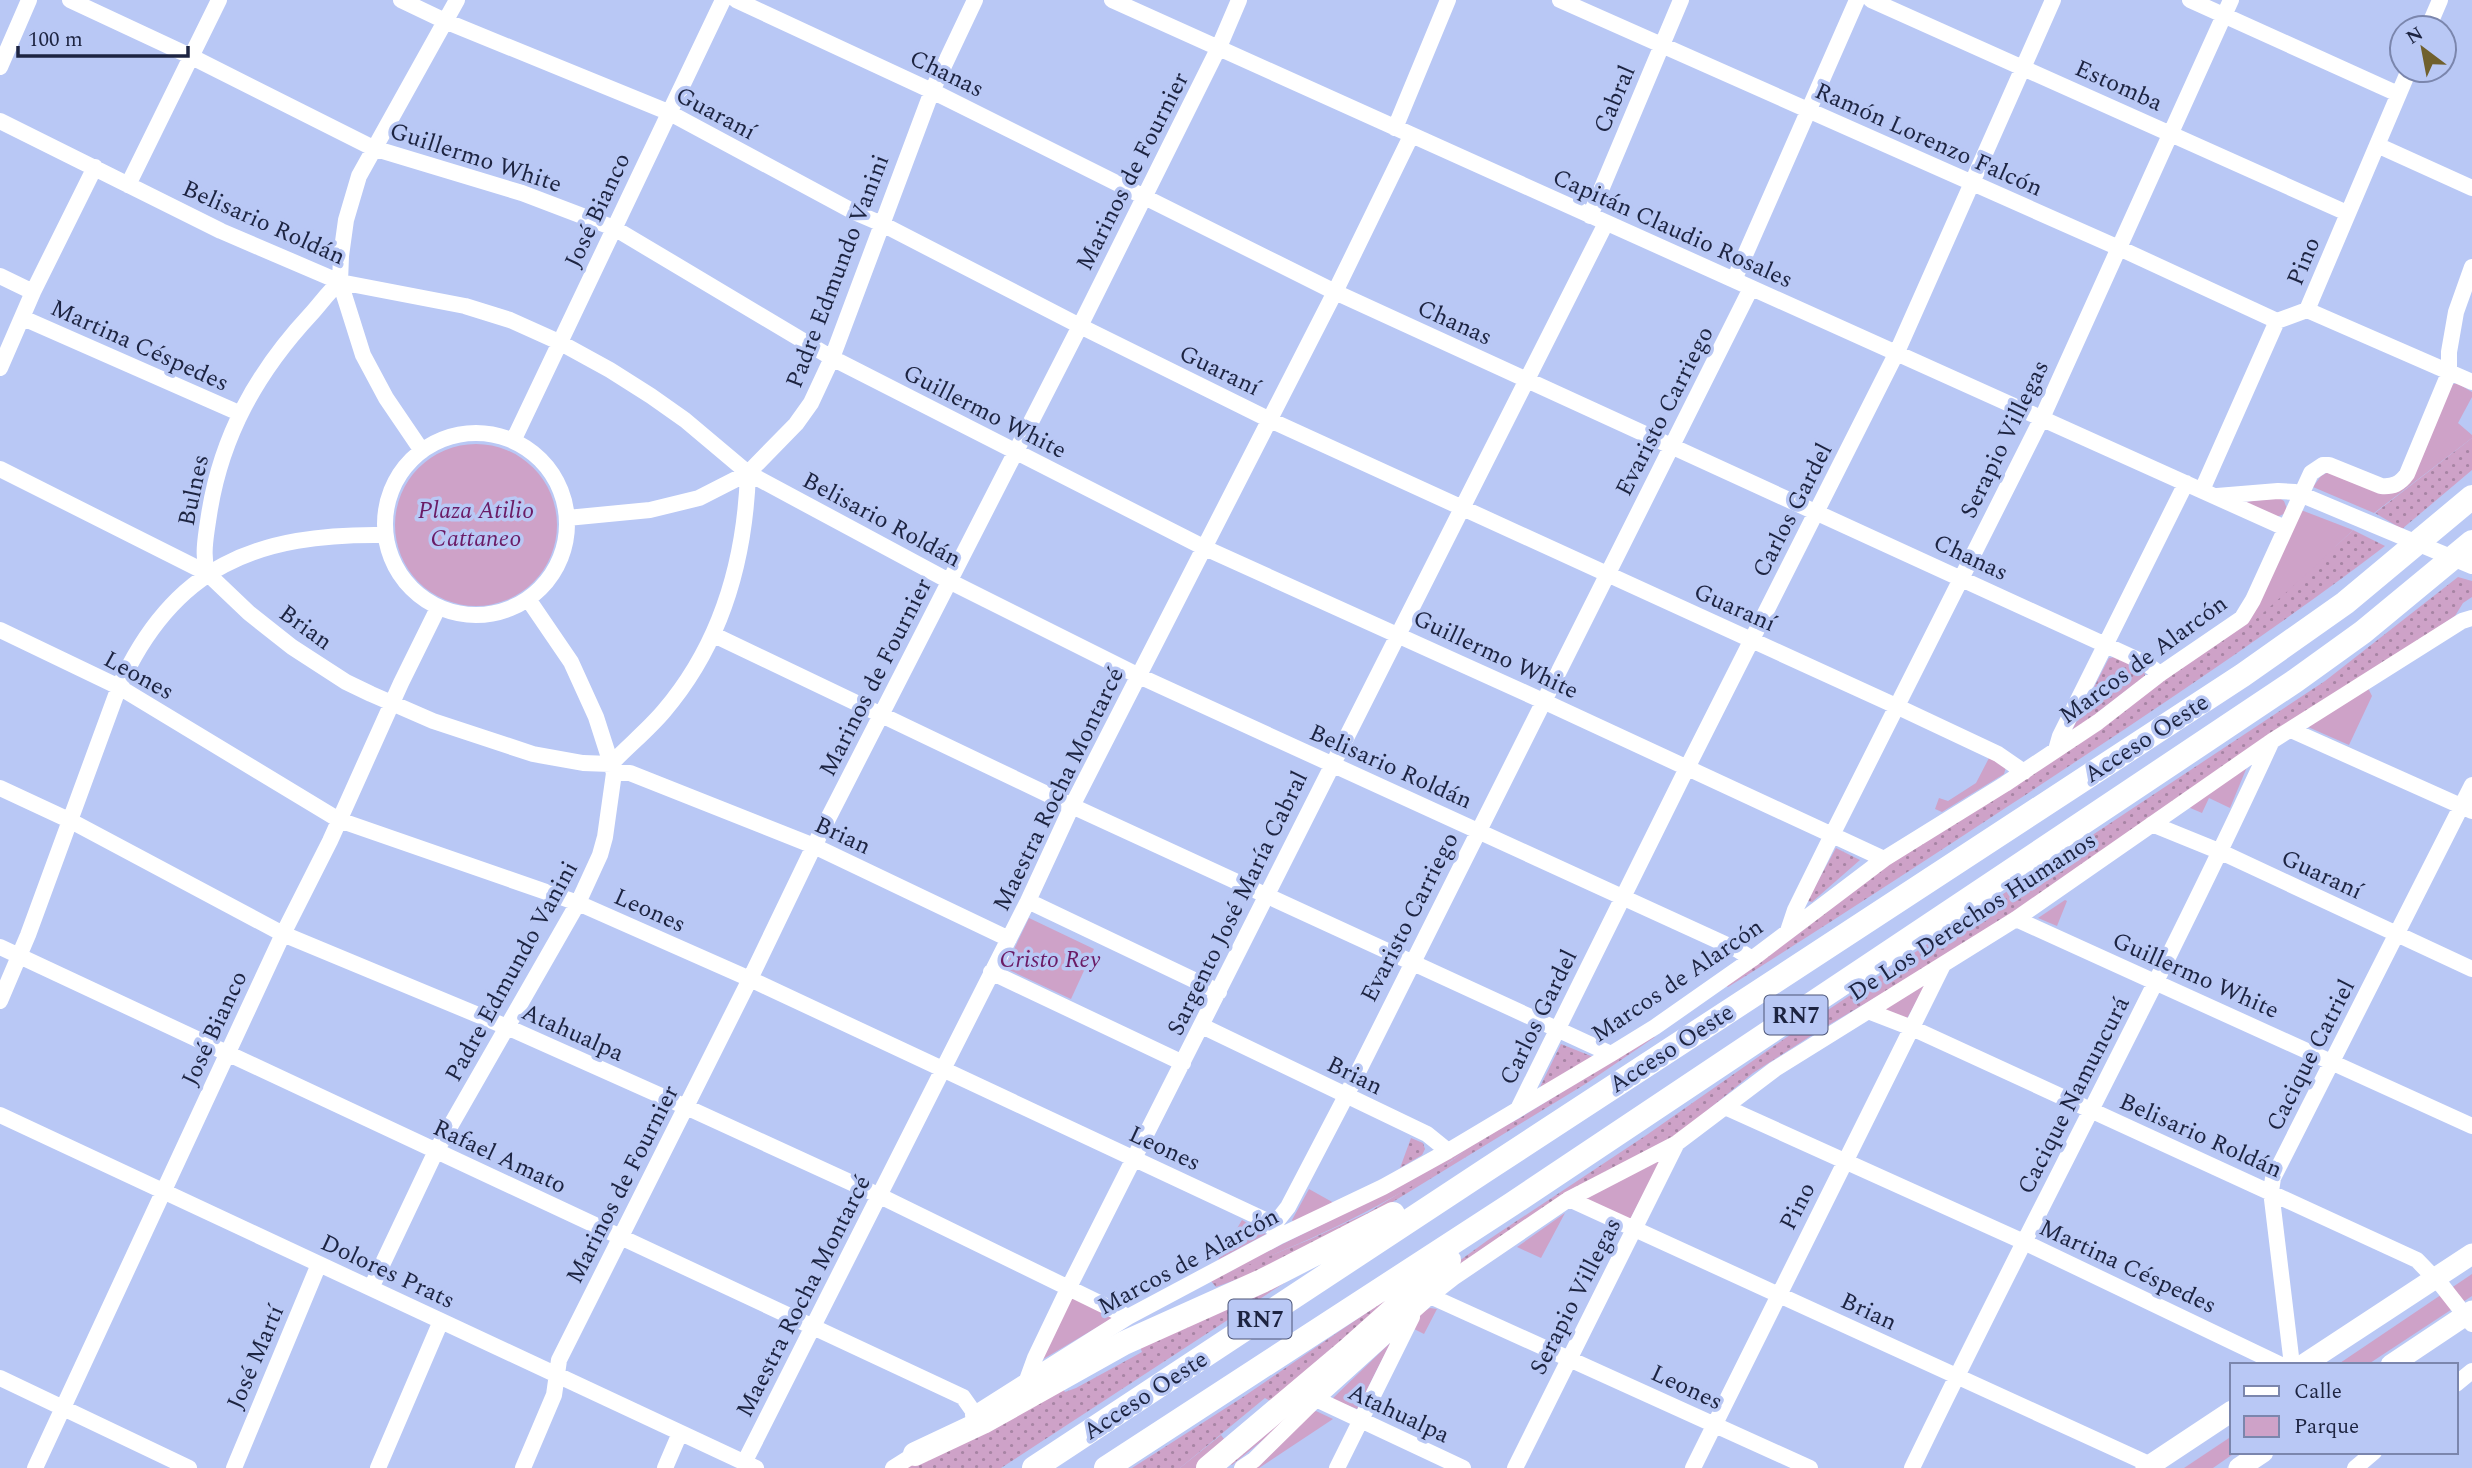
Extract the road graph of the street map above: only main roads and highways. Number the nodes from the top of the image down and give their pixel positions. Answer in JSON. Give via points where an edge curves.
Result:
{"nodes":[{"id":1,"x":2472,"y":497,"type":"edge"},
{"id":2,"x":2472,"y":542,"type":"edge"},
{"id":3,"x":1486,"y":1170,"type":"junction"},
{"id":4,"x":1512,"y":1204,"type":"junction"},
{"id":5,"x":2472,"y":1254,"type":"edge"},
{"id":6,"x":2467,"y":1315,"type":"edge"},
{"id":7,"x":2306,"y":1363,"type":"edge"},
{"id":8,"x":2394,"y":1363,"type":"edge"},
{"id":9,"x":2230,"y":1412,"type":"edge"},
{"id":10,"x":915,"y":1454,"type":"road end"},
{"id":11,"x":2260,"y":1454,"type":"edge"},
{"id":12,"x":2148,"y":1466,"type":"edge"},
{"id":13,"x":1034,"y":1468,"type":"edge"},
{"id":14,"x":1106,"y":1468,"type":"edge"},
{"id":15,"x":1208,"y":1468,"type":"edge"},
{"id":16,"x":2239,"y":1468,"type":"edge"}],
"edges":[{"from":1,"to":3,"type":"highway","name":"Acceso Oeste","number":"RN7","via":[[2344,603],[2243,675]]},
{"from":2,"to":4,"type":"highway","name":"Acceso Oeste","number":"RN7","via":[[2295,681]]},
{"from":3,"to":10,"type":"highway","via":[[1262,1281],[1124,1343],[983,1422]]},
{"from":3,"to":13,"type":"highway","name":"Acceso Oeste","number":"RN7"},
{"from":4,"to":14,"type":"highway","name":"Acceso Oeste","number":"RN7"},
{"from":4,"to":15,"type":"highway"},
{"from":5,"to":7,"type":"main road"},
{"from":6,"to":8,"type":"main road"},
{"from":9,"to":12,"type":"main road"},
{"from":11,"to":16,"type":"main road"}]}
